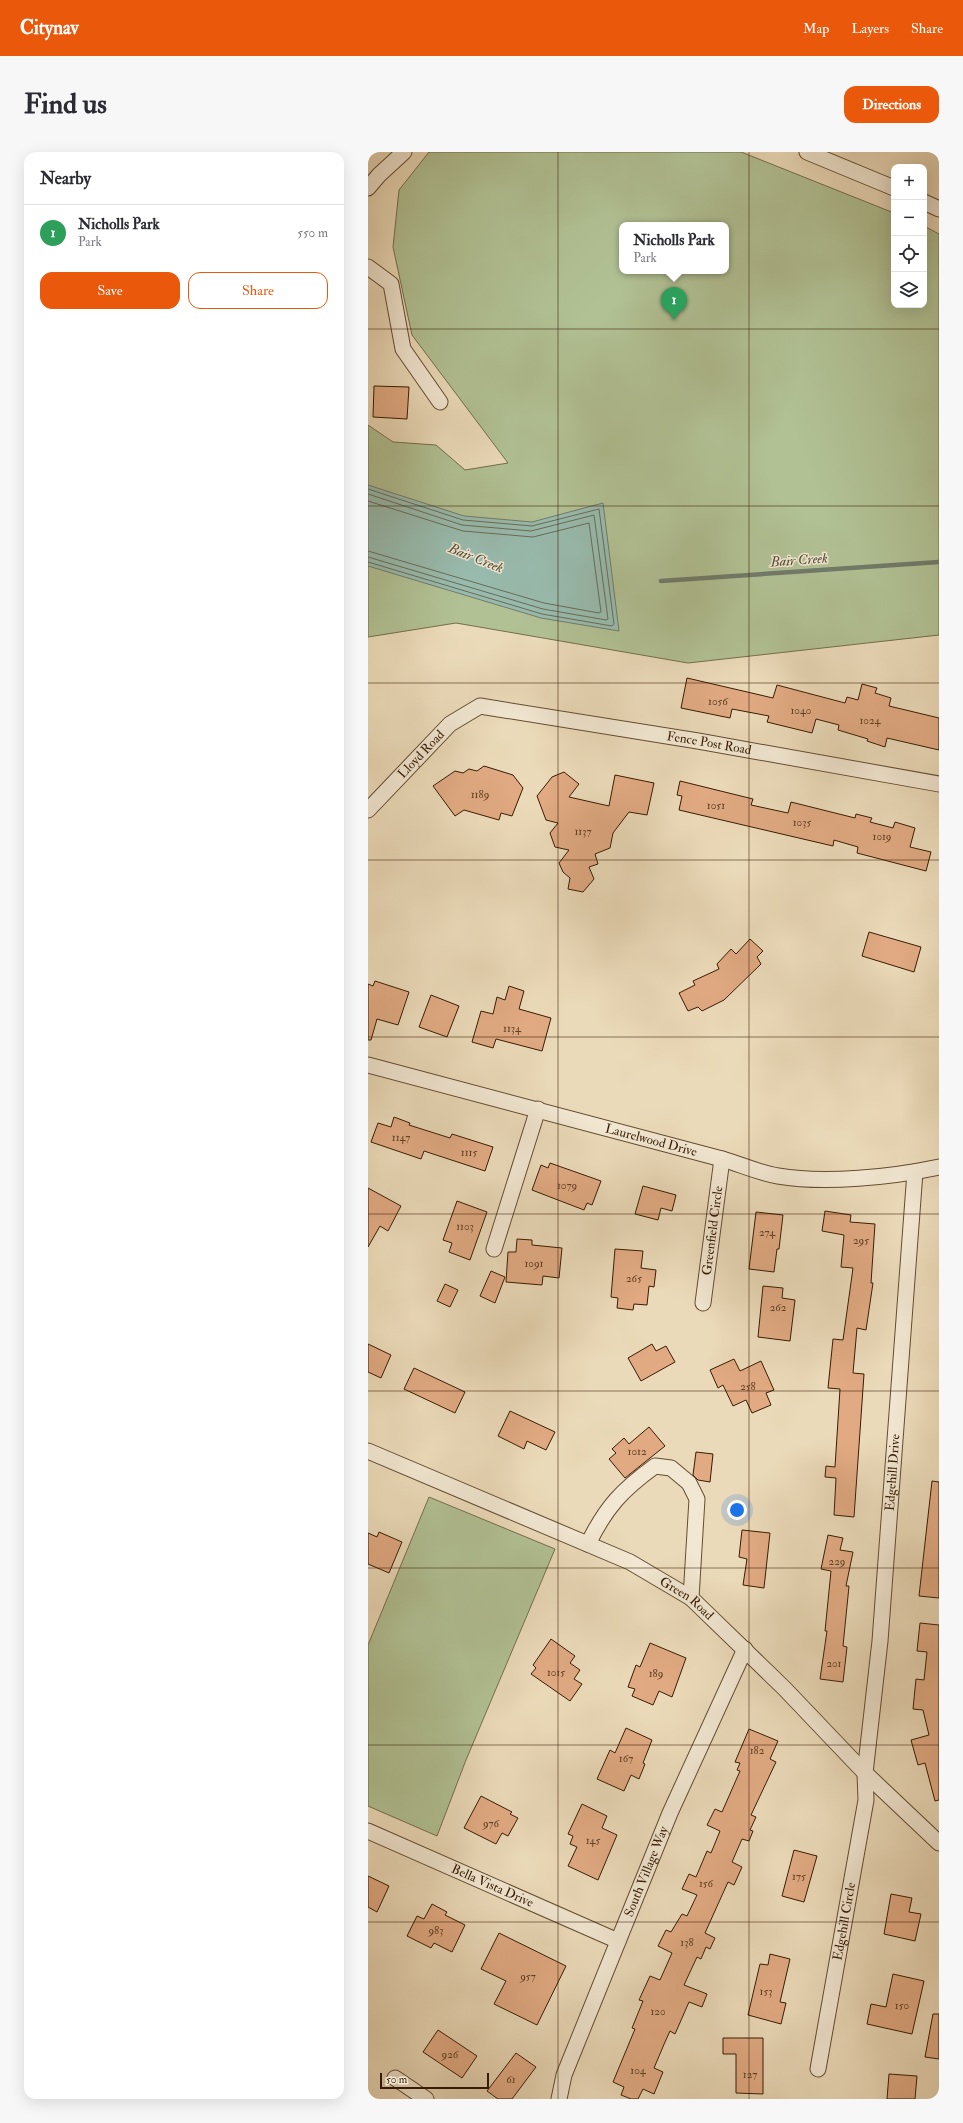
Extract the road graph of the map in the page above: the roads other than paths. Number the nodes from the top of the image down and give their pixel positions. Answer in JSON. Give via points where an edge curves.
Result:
{"nodes":[{"id":1,"x":404,"y":152,"type":"edge"},
{"id":2,"x":807,"y":152,"type":"edge"},
{"id":3,"x":891,"y":187,"type":"edge"},
{"id":4,"x":368,"y":188,"type":"edge"},
{"id":5,"x":927,"y":204,"type":"edge"},
{"id":6,"x":939,"y":210,"type":"edge"},
{"id":7,"x":368,"y":267,"type":"edge"},
{"id":8,"x":440,"y":402,"type":"dead end"},
{"id":9,"x":480,"y":706,"type":"joint"},
{"id":10,"x":939,"y":784,"type":"edge"},
{"id":11,"x":368,"y":810,"type":"edge"},
{"id":12,"x":368,"y":1065,"type":"edge"},
{"id":13,"x":538,"y":1109,"type":"junction"},
{"id":14,"x":722,"y":1158,"type":"junction"},
{"id":15,"x":939,"y":1167,"type":"edge"},
{"id":16,"x":914,"y":1172,"type":"junction"},
{"id":17,"x":494,"y":1249,"type":"dead end"},
{"id":18,"x":703,"y":1303,"type":"dead end"},
{"id":19,"x":368,"y":1451,"type":"edge"},
{"id":20,"x":588,"y":1544,"type":"junction"},
{"id":21,"x":691,"y":1598,"type":"junction"},
{"id":22,"x":745,"y":1649,"type":"junction"},
{"id":23,"x":865,"y":1773,"type":"junction"},
{"id":24,"x":368,"y":1831,"type":"edge"},
{"id":25,"x":939,"y":1843,"type":"edge"},
{"id":26,"x":618,"y":1941,"type":"junction"},
{"id":27,"x":818,"y":2069,"type":"dead end"},
{"id":28,"x":395,"y":2078,"type":"dead end"},
{"id":29,"x":426,"y":2099,"type":"edge"},
{"id":30,"x":559,"y":2099,"type":"edge"}],
"edges":[{"from":1,"to":4,"type":"street"},
{"from":2,"to":3,"type":"street"},
{"from":5,"to":6,"type":"street"},
{"from":7,"to":8,"type":"street","via":[[391,284],[403,349]]},
{"from":9,"to":10,"type":"street","name":"Fence Post Road","via":[[698,741]]},
{"from":9,"to":11,"type":"street","name":"Lloyd Road","via":[[450,724]]},
{"from":12,"to":13,"type":"street","name":"Laurelwood Drive"},
{"from":13,"to":14,"type":"street","name":"Laurelwood Drive"},
{"from":13,"to":17,"type":"street"},
{"from":14,"to":16,"type":"street","name":"Laurelwood Drive","via":[[777,1176],[820,1179]]},
{"from":14,"to":18,"type":"street","name":"Greenfield Circle"},
{"from":15,"to":16,"type":"street","name":"Laurelwood Drive"},
{"from":16,"to":23,"type":"street","name":"Edgehill Drive","via":[[880,1641]]},
{"from":19,"to":20,"type":"street","name":"Green Road"},
{"from":20,"to":21,"type":"street","name":"Green Road","via":[[630,1562]]},
{"from":20,"to":21,"type":"street","via":[[609,1506],[632,1482],[655,1466],[671,1468],[689,1483],[697,1499]]},
{"from":21,"to":22,"type":"street","name":"Green Road"},
{"from":22,"to":23,"type":"street","name":"Green Road"},
{"from":22,"to":26,"type":"street","name":"South Village Way","via":[[670,1813]]},
{"from":23,"to":25,"type":"street","name":"Green Road"},
{"from":23,"to":27,"type":"street","name":"Edgehill Circle","via":[[864,1817]]},
{"from":24,"to":26,"type":"street","name":"Bella Vista Drive"},
{"from":26,"to":30,"type":"street","name":"South Village Way","via":[[564,2075]]},
{"from":28,"to":29,"type":"street"}]}
